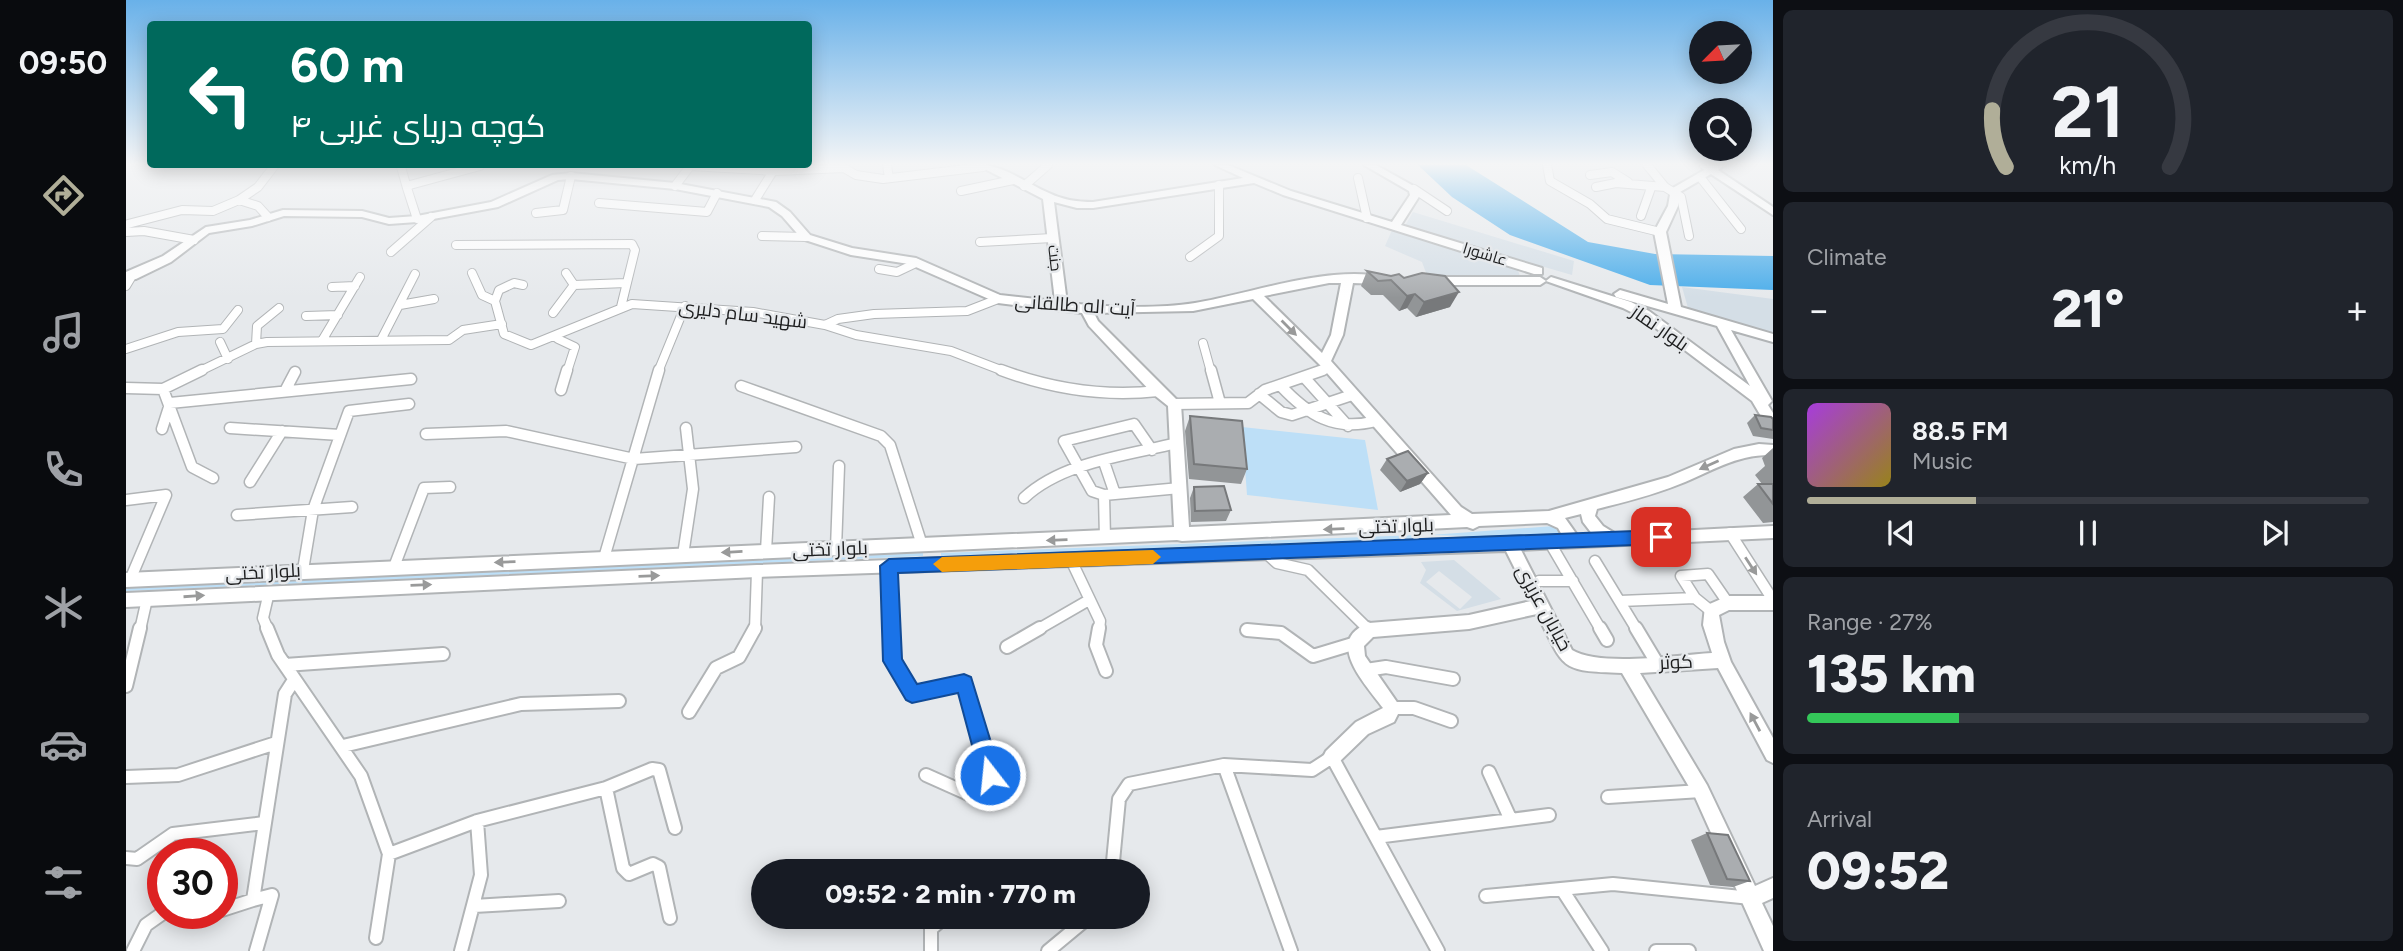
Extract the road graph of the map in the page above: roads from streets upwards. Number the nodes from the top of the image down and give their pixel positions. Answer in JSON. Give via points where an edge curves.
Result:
{"nodes":[{"id":1,"x":217,"y":209,"type":"edge"},
{"id":2,"x":261,"y":209,"type":"edge"},
{"id":3,"x":414,"y":209,"type":"edge"},
{"id":4,"x":465,"y":209,"type":"edge"},
{"id":5,"x":563,"y":209,"type":"edge"},
{"id":6,"x":676,"y":209,"type":"edge"},
{"id":7,"x":708,"y":209,"type":"edge"},
{"id":8,"x":780,"y":209,"type":"edge"},
{"id":9,"x":1049,"y":209,"type":"edge"},
{"id":10,"x":1219,"y":209,"type":"edge"},
{"id":11,"x":1341,"y":209,"type":"edge"},
{"id":12,"x":1365,"y":209,"type":"edge"},
{"id":13,"x":1406,"y":209,"type":"edge"},
{"id":14,"x":1596,"y":209,"type":"edge"},
{"id":15,"x":1643,"y":209,"type":"edge"},
{"id":16,"x":1672,"y":209,"type":"edge"},
{"id":17,"x":1685,"y":209,"type":"edge"},
{"id":18,"x":1726,"y":209,"type":"edge"},
{"id":19,"x":213,"y":211,"type":"junction"},
{"id":20,"x":536,"y":214,"type":"dead end"},
{"id":21,"x":431,"y":216,"type":"junction"},
{"id":22,"x":1641,"y":216,"type":"dead end"},
{"id":23,"x":268,"y":217,"type":"junction"},
{"id":24,"x":1367,"y":218,"type":"junction"},
{"id":25,"x":417,"y":219,"type":"junction"},
{"id":26,"x":1395,"y":226,"type":"junction"},
{"id":27,"x":126,"y":228,"type":"edge"},
{"id":28,"x":1741,"y":229,"type":"dead end"},
{"id":29,"x":206,"y":230,"type":"junction"},
{"id":30,"x":762,"y":236,"type":"dead end"},
{"id":31,"x":1661,"y":236,"type":"junction"},
{"id":32,"x":1689,"y":236,"type":"dead end"},
{"id":33,"x":806,"y":237,"type":"junction"},
{"id":34,"x":1052,"y":238,"type":"junction"},
{"id":35,"x":194,"y":240,"type":"junction"},
{"id":36,"x":980,"y":242,"type":"dead end"},
{"id":37,"x":456,"y":245,"type":"dead end"},
{"id":38,"x":391,"y":252,"type":"dead end"},
{"id":39,"x":1190,"y":257,"type":"dead end"},
{"id":40,"x":916,"y":263,"type":"junction"},
{"id":41,"x":879,"y":269,"type":"dead end"},
{"id":42,"x":472,"y":273,"type":"dead end"},
{"id":43,"x":566,"y":273,"type":"dead end"},
{"id":44,"x":415,"y":274,"type":"dead end"},
{"id":45,"x":1541,"y":277,"type":"junction"},
{"id":46,"x":1348,"y":278,"type":"junction"},
{"id":47,"x":128,"y":280,"type":"edge"},
{"id":48,"x":1397,"y":281,"type":"edge"},
{"id":49,"x":1416,"y":281,"type":"edge"},
{"id":50,"x":626,"y":283,"type":"junction"},
{"id":51,"x":523,"y":285,"type":"dead end"},
{"id":52,"x":573,"y":285,"type":"junction"},
{"id":53,"x":332,"y":287,"type":"dead end"},
{"id":54,"x":1672,"y":292,"type":"junction"},
{"id":55,"x":1255,"y":294,"type":"junction"},
{"id":56,"x":434,"y":299,"type":"dead end"},
{"id":57,"x":998,"y":299,"type":"junction"},
{"id":58,"x":495,"y":301,"type":"junction"},
{"id":59,"x":1649,"y":302,"type":"junction"},
{"id":60,"x":400,"y":305,"type":"junction"},
{"id":61,"x":685,"y":306,"type":"junction"},
{"id":62,"x":1061,"y":306,"type":"junction"},
{"id":63,"x":621,"y":307,"type":"junction"},
{"id":64,"x":279,"y":308,"type":"dead end"},
{"id":65,"x":1086,"y":309,"type":"junction"},
{"id":66,"x":1675,"y":309,"type":"junction"},
{"id":67,"x":238,"y":310,"type":"dead end"},
{"id":68,"x":553,"y":313,"type":"dead end"},
{"id":69,"x":338,"y":315,"type":"junction"},
{"id":70,"x":306,"y":316,"type":"dead end"},
{"id":71,"x":1721,"y":323,"type":"junction"},
{"id":72,"x":502,"y":324,"type":"junction"},
{"id":73,"x":825,"y":326,"type":"junction"},
{"id":74,"x":1773,"y":338,"type":"edge"},
{"id":75,"x":323,"y":339,"type":"junction"},
{"id":76,"x":558,"y":339,"type":"junction"},
{"id":77,"x":381,"y":340,"type":"junction"},
{"id":78,"x":220,"y":342,"type":"dead end"},
{"id":79,"x":1203,"y":342,"type":"dead end"},
{"id":80,"x":256,"y":344,"type":"junction"},
{"id":81,"x":1773,"y":346,"type":"edge"},
{"id":82,"x":1734,"y":347,"type":"junction"},
{"id":83,"x":126,"y":349,"type":"edge"},
{"id":84,"x":228,"y":359,"type":"junction"},
{"id":85,"x":1326,"y":365,"type":"junction"},
{"id":86,"x":1744,"y":365,"type":"junction"},
{"id":87,"x":295,"y":372,"type":"dead end"},
{"id":88,"x":1725,"y":376,"type":"junction"},
{"id":89,"x":1304,"y":377,"type":"junction"},
{"id":90,"x":411,"y":379,"type":"dead end"},
{"id":91,"x":1280,"y":385,"type":"junction"},
{"id":92,"x":741,"y":386,"type":"dead end"},
{"id":93,"x":126,"y":388,"type":"edge"},
{"id":94,"x":163,"y":389,"type":"junction"},
{"id":95,"x":561,"y":390,"type":"dead end"},
{"id":96,"x":285,"y":391,"type":"junction"},
{"id":97,"x":1158,"y":391,"type":"junction"},
{"id":98,"x":1259,"y":394,"type":"junction"},
{"id":99,"x":1352,"y":394,"type":"junction"},
{"id":100,"x":170,"y":403,"type":"junction"},
{"id":101,"x":1220,"y":403,"type":"junction"},
{"id":102,"x":1327,"y":403,"type":"junction"},
{"id":103,"x":408,"y":404,"type":"dead end"},
{"id":104,"x":1174,"y":404,"type":"junction"},
{"id":105,"x":1303,"y":411,"type":"junction"},
{"id":106,"x":1773,"y":415,"type":"edge"},
{"id":107,"x":1376,"y":421,"type":"junction"},
{"id":108,"x":1773,"y":424,"type":"edge"},
{"id":109,"x":1348,"y":427,"type":"junction"},
{"id":110,"x":230,"y":428,"type":"dead end"},
{"id":111,"x":686,"y":428,"type":"dead end"},
{"id":112,"x":162,"y":429,"type":"dead end"},
{"id":113,"x":282,"y":431,"type":"junction"},
{"id":114,"x":426,"y":434,"type":"dead end"},
{"id":115,"x":340,"y":435,"type":"junction"},
{"id":116,"x":1177,"y":443,"type":"junction"},
{"id":117,"x":796,"y":447,"type":"dead end"},
{"id":118,"x":1152,"y":450,"type":"junction"},
{"id":119,"x":1773,"y":450,"type":"edge"},
{"id":120,"x":689,"y":455,"type":"junction"},
{"id":121,"x":634,"y":460,"type":"junction"},
{"id":122,"x":1104,"y":462,"type":"junction"},
{"id":123,"x":839,"y":466,"type":"dead end"},
{"id":124,"x":1079,"y":470,"type":"junction"},
{"id":125,"x":213,"y":478,"type":"dead end"},
{"id":126,"x":250,"y":482,"type":"dead end"},
{"id":127,"x":450,"y":486,"type":"dead end"},
{"id":128,"x":1180,"y":488,"type":"junction"},
{"id":129,"x":1110,"y":494,"type":"junction"},
{"id":130,"x":769,"y":497,"type":"dead end"},
{"id":131,"x":1024,"y":498,"type":"dead end"},
{"id":132,"x":126,"y":500,"type":"edge"},
{"id":133,"x":1593,"y":504,"type":"junction"},
{"id":134,"x":352,"y":507,"type":"dead end"},
{"id":135,"x":313,"y":510,"type":"junction"},
{"id":136,"x":237,"y":515,"type":"dead end"},
{"id":137,"x":1454,"y":517,"type":"junction"},
{"id":138,"x":1549,"y":517,"type":"junction"},
{"id":139,"x":1773,"y":532,"type":"edge"},
{"id":140,"x":1730,"y":533,"type":"junction"},
{"id":141,"x":1182,"y":535,"type":"junction"},
{"id":142,"x":1105,"y":538,"type":"junction"},
{"id":143,"x":1615,"y":540,"type":"junction"},
{"id":144,"x":1558,"y":543,"type":"junction"},
{"id":145,"x":1510,"y":544,"type":"junction"},
{"id":146,"x":927,"y":545,"type":"junction"},
{"id":147,"x":836,"y":549,"type":"junction"},
{"id":148,"x":766,"y":551,"type":"junction"},
{"id":149,"x":1266,"y":552,"type":"junction"},
{"id":150,"x":684,"y":555,"type":"junction"},
{"id":151,"x":604,"y":558,"type":"junction"},
{"id":152,"x":1071,"y":561,"type":"junction"},
{"id":153,"x":1595,"y":561,"type":"dead end"},
{"id":154,"x":934,"y":565,"type":"junction"},
{"id":155,"x":889,"y":566,"type":"junction"},
{"id":156,"x":394,"y":567,"type":"junction"},
{"id":157,"x":303,"y":570,"type":"junction"},
{"id":158,"x":757,"y":571,"type":"junction"},
{"id":159,"x":128,"y":580,"type":"edge"},
{"id":160,"x":1539,"y":581,"type":"dead end"},
{"id":161,"x":1573,"y":581,"type":"junction"},
{"id":162,"x":268,"y":592,"type":"junction"},
{"id":163,"x":1695,"y":598,"type":"junction"},
{"id":164,"x":147,"y":599,"type":"junction"},
{"id":165,"x":126,"y":600,"type":"edge"},
{"id":166,"x":1089,"y":600,"type":"junction"},
{"id":167,"x":1620,"y":601,"type":"junction"},
{"id":168,"x":1773,"y":601,"type":"edge"},
{"id":169,"x":1728,"y":603,"type":"junction"},
{"id":170,"x":1541,"y":606,"type":"junction"},
{"id":171,"x":1711,"y":611,"type":"junction"},
{"id":172,"x":1247,"y":630,"type":"dead end"},
{"id":173,"x":1369,"y":630,"type":"junction"},
{"id":174,"x":1607,"y":640,"type":"dead end"},
{"id":175,"x":1356,"y":643,"type":"junction"},
{"id":176,"x":1007,"y":648,"type":"dead end"},
{"id":177,"x":443,"y":653,"type":"dead end"},
{"id":178,"x":1657,"y":663,"type":"junction"},
{"id":179,"x":285,"y":665,"type":"junction"},
{"id":180,"x":1628,"y":666,"type":"junction"},
{"id":181,"x":1366,"y":670,"type":"junction"},
{"id":182,"x":1106,"y":671,"type":"dead end"},
{"id":183,"x":1731,"y":675,"type":"junction"},
{"id":184,"x":1452,"y":679,"type":"dead end"},
{"id":185,"x":293,"y":680,"type":"junction"},
{"id":186,"x":126,"y":686,"type":"edge"},
{"id":187,"x":620,"y":701,"type":"dead end"},
{"id":188,"x":1393,"y":708,"type":"junction"},
{"id":189,"x":688,"y":712,"type":"dead end"},
{"id":190,"x":1451,"y":721,"type":"dead end"},
{"id":191,"x":276,"y":743,"type":"junction"},
{"id":192,"x":343,"y":746,"type":"junction"},
{"id":193,"x":1773,"y":754,"type":"edge"},
{"id":194,"x":1332,"y":757,"type":"junction"},
{"id":195,"x":1224,"y":765,"type":"junction"},
{"id":196,"x":1489,"y":772,"type":"dead end"},
{"id":197,"x":926,"y":775,"type":"dead end"},
{"id":198,"x":126,"y":777,"type":"edge"},
{"id":199,"x":606,"y":788,"type":"junction"},
{"id":200,"x":1701,"y":791,"type":"junction"},
{"id":201,"x":1608,"y":797,"type":"dead end"},
{"id":202,"x":1549,"y":815,"type":"dead end"},
{"id":203,"x":1510,"y":818,"type":"junction"},
{"id":204,"x":477,"y":821,"type":"junction"},
{"id":205,"x":264,"y":823,"type":"junction"},
{"id":206,"x":674,"y":828,"type":"dead end"},
{"id":207,"x":1376,"y":837,"type":"junction"},
{"id":208,"x":389,"y":854,"type":"junction"},
{"id":209,"x":126,"y":858,"type":"edge"},
{"id":210,"x":1113,"y":859,"type":"edge"},
{"id":211,"x":1773,"y":888,"type":"edge"},
{"id":212,"x":1563,"y":891,"type":"junction"},
{"id":213,"x":1486,"y":896,"type":"dead end"},
{"id":214,"x":1751,"y":898,"type":"junction"},
{"id":215,"x":253,"y":901,"type":"junction"},
{"id":216,"x":559,"y":901,"type":"dead end"},
{"id":217,"x":238,"y":905,"type":"edge"},
{"id":218,"x":474,"y":906,"type":"junction"},
{"id":219,"x":670,"y":918,"type":"dead end"},
{"id":220,"x":147,"y":924,"type":"edge"},
{"id":221,"x":931,"y":929,"type":"edge"},
{"id":222,"x":1075,"y":929,"type":"edge"},
{"id":223,"x":376,"y":938,"type":"dead end"},
{"id":224,"x":1773,"y":948,"type":"edge"},
{"id":225,"x":133,"y":951,"type":"edge"},
{"id":226,"x":256,"y":951,"type":"edge"},
{"id":227,"x":461,"y":951,"type":"edge"},
{"id":228,"x":931,"y":951,"type":"edge"},
{"id":229,"x":1048,"y":951,"type":"edge"},
{"id":230,"x":1291,"y":951,"type":"edge"},
{"id":231,"x":1438,"y":951,"type":"edge"},
{"id":232,"x":1602,"y":951,"type":"edge"},
{"id":233,"x":1656,"y":951,"type":"edge"},
{"id":234,"x":1689,"y":951,"type":"edge"}],
"edges":[{"from":1,"to":19,"type":"street"},
{"from":2,"to":23,"type":"street"},
{"from":3,"to":25,"type":"street"},
{"from":4,"to":21,"type":"street","name":"آیت اله طالقانی"},
{"from":5,"to":20,"type":"street"},
{"from":6,"to":7,"type":"street"},
{"from":8,"to":33,"type":"street","name":"آیت اله طالقانی"},
{"from":9,"to":34,"type":"street","name":"جنت"},
{"from":10,"to":39,"type":"street","via":[[1219,236]]},
{"from":11,"to":24,"type":"street","name":"عاشورا"},
{"from":12,"to":24,"type":"street"},
{"from":13,"to":26,"type":"street"},
{"from":14,"to":31,"type":"street","via":[[1607,219]]},
{"from":15,"to":22,"type":"street"},
{"from":16,"to":31,"type":"street"},
{"from":17,"to":32,"type":"street"},
{"from":18,"to":28,"type":"street"},
{"from":19,"to":27,"type":"street","via":[[183,210]]},
{"from":19,"to":29,"type":"street"},
{"from":21,"to":25,"type":"street","name":"آیت اله طالقانی"},
{"from":21,"to":38,"type":"street"},
{"from":23,"to":25,"type":"street","name":"آیت اله طالقانی","via":[[352,213],[389,221]]},
{"from":23,"to":29,"type":"street","name":"آیت اله طالقانی"},
{"from":24,"to":26,"type":"street","name":"عاشورا"},
{"from":26,"to":45,"type":"street","name":"عاشورا","via":[[1517,264]]},
{"from":27,"to":35,"type":"street"},
{"from":29,"to":35,"type":"street"},
{"from":30,"to":33,"type":"street"},
{"from":31,"to":54,"type":"street"},
{"from":33,"to":40,"type":"street","name":"آیت اله طالقانی"},
{"from":34,"to":36,"type":"street"},
{"from":34,"to":62,"type":"street","name":"جنت"},
{"from":35,"to":47,"type":"street"},
{"from":37,"to":50,"type":"street","via":[[632,244],[635,250]]},
{"from":40,"to":41,"type":"street","via":[[897,272]]},
{"from":40,"to":57,"type":"street","name":"آیت اله طالقانی"},
{"from":42,"to":58,"type":"street","via":[[482,295]]},
{"from":43,"to":52,"type":"street"},
{"from":44,"to":60,"type":"street"},
{"from":45,"to":49,"type":"street"},
{"from":45,"to":59,"type":"street","name":"بلوار نماز"},
{"from":45,"to":88,"type":"street","name":"بلوار نماز","via":[[1627,304]]},
{"from":46,"to":48,"type":"street","name":"آیت اله طالقانی"},
{"from":46,"to":55,"type":"street","name":"آیت اله طالقانی"},
{"from":46,"to":85,"type":"street"},
{"from":50,"to":52,"type":"street"},
{"from":50,"to":63,"type":"street"},
{"from":51,"to":58,"type":"street","via":[[499,290]]},
{"from":52,"to":68,"type":"street"},
{"from":53,"to":69,"type":"street","via":[[358,281]]},
{"from":54,"to":59,"type":"street"},
{"from":54,"to":66,"type":"street"},
{"from":55,"to":65,"type":"street","name":"آیت اله طالقانی","via":[[1193,307]]},
{"from":55,"to":85,"type":"street","one_way":true},
{"from":56,"to":60,"type":"street"},
{"from":57,"to":62,"type":"street","name":"آیت اله طالقانی"},
{"from":57,"to":73,"type":"street","name":"شهید سام دلیری","via":[[964,311],[849,317]]},
{"from":58,"to":72,"type":"street"},
{"from":59,"to":66,"type":"street","name":"بلوار نماز"},
{"from":60,"to":77,"type":"street"},
{"from":61,"to":63,"type":"street","name":"شهید سام دلیری"},
{"from":61,"to":73,"type":"street","name":"شهید سام دلیری","via":[[753,312]]},
{"from":61,"to":121,"type":"street","via":[[657,374]]},
{"from":62,"to":65,"type":"street","name":"آیت اله طالقانی"},
{"from":63,"to":76,"type":"street","name":"شهید سام دلیری"},
{"from":64,"to":80,"type":"street","via":[[257,326]]},
{"from":65,"to":97,"type":"street","via":[[1093,323]]},
{"from":66,"to":71,"type":"street","name":"بلوار نماز"},
{"from":67,"to":83,"type":"street","via":[[223,329],[178,332]]},
{"from":69,"to":70,"type":"street"},
{"from":69,"to":75,"type":"street"},
{"from":71,"to":74,"type":"street","name":"بلوار نماز"},
{"from":71,"to":82,"type":"street"},
{"from":72,"to":76,"type":"street","name":"شهید سام دلیری","via":[[509,338],[531,345]]},
{"from":72,"to":77,"type":"street","via":[[463,330],[449,340]]},
{"from":73,"to":97,"type":"street","via":[[867,338],[950,350],[1023,378],[1088,392],[1124,396]]},
{"from":75,"to":77,"type":"street"},
{"from":75,"to":80,"type":"street"},
{"from":76,"to":95,"type":"street","via":[[575,347]]},
{"from":78,"to":84,"type":"street"},
{"from":79,"to":101,"type":"street"},
{"from":80,"to":84,"type":"street"},
{"from":81,"to":82,"type":"street","via":[[1753,341]]},
{"from":82,"to":86,"type":"street"},
{"from":84,"to":94,"type":"street"},
{"from":85,"to":89,"type":"street"},
{"from":85,"to":99,"type":"street"},
{"from":86,"to":88,"type":"street","via":[[1739,373]]},
{"from":86,"to":106,"type":"street"},
{"from":87,"to":96,"type":"street"},
{"from":88,"to":108,"type":"street","name":"بلوار نماز","via":[[1757,398]]},
{"from":89,"to":91,"type":"street"},
{"from":89,"to":102,"type":"street"},
{"from":90,"to":96,"type":"street"},
{"from":91,"to":98,"type":"street"},
{"from":91,"to":105,"type":"street"},
{"from":92,"to":146,"type":"street","via":[[881,436],[890,445]]},
{"from":93,"to":94,"type":"street"},
{"from":94,"to":100,"type":"street"},
{"from":96,"to":100,"type":"street"},
{"from":97,"to":104,"type":"street"},
{"from":98,"to":101,"type":"street","via":[[1248,403]]},
{"from":98,"to":105,"type":"street","via":[[1281,412]]},
{"from":99,"to":102,"type":"street"},
{"from":99,"to":107,"type":"street"},
{"from":100,"to":112,"type":"street"},
{"from":100,"to":125,"type":"street","via":[[192,467]]},
{"from":101,"to":104,"type":"street"},
{"from":102,"to":105,"type":"street"},
{"from":102,"to":109,"type":"street"},
{"from":103,"to":115,"type":"street","via":[[349,411]]},
{"from":104,"to":116,"type":"street"},
{"from":105,"to":109,"type":"street"},
{"from":107,"to":109,"type":"street"},
{"from":107,"to":137,"type":"street"},
{"from":110,"to":113,"type":"street"},
{"from":111,"to":120,"type":"street"},
{"from":113,"to":115,"type":"street"},
{"from":113,"to":126,"type":"street"},
{"from":114,"to":121,"type":"street","via":[[506,431]]},
{"from":115,"to":135,"type":"street"},
{"from":116,"to":118,"type":"street"},
{"from":116,"to":128,"type":"street"},
{"from":117,"to":120,"type":"street"},
{"from":118,"to":122,"type":"street"},
{"from":118,"to":124,"type":"street","via":[[1134,424],[1063,442]]},
{"from":119,"to":133,"type":"street","name":"بلوار تختی","one_way":true,"via":[[1738,450],[1672,481]]},
{"from":120,"to":121,"type":"street"},
{"from":120,"to":150,"type":"street","via":[[693,489]]},
{"from":121,"to":151,"type":"street"},
{"from":122,"to":124,"type":"street"},
{"from":122,"to":129,"type":"street"},
{"from":123,"to":147,"type":"street"},
{"from":124,"to":129,"type":"street","via":[[1092,491]]},
{"from":124,"to":131,"type":"street","via":[[1031,487]]},
{"from":127,"to":156,"type":"street","via":[[424,488]]},
{"from":128,"to":129,"type":"street"},
{"from":128,"to":141,"type":"street"},
{"from":129,"to":142,"type":"street"},
{"from":130,"to":148,"type":"street"},
{"from":132,"to":159,"type":"street","via":[[166,495]]},
{"from":133,"to":138,"type":"street","name":"بلوار تختی"},
{"from":133,"to":143,"type":"street","via":[[1587,512],[1592,524]]},
{"from":134,"to":135,"type":"street"},
{"from":135,"to":136,"type":"street"},
{"from":135,"to":157,"type":"street"},
{"from":137,"to":138,"type":"street","name":"بلوار تختی","via":[[1474,523]]},
{"from":137,"to":141,"type":"street","name":"بلوار تختی","one_way":true},
{"from":138,"to":144,"type":"street","via":[[1567,528],[1570,536]]},
{"from":139,"to":140,"type":"street","name":"بلوار تختی"},
{"from":140,"to":143,"type":"street","name":"بلوار تختی"},
{"from":140,"to":168,"type":"street","one_way":true},
{"from":141,"to":142,"type":"street","name":"بلوار تختی"},
{"from":142,"to":146,"type":"street","name":"بلوار تختی","one_way":true},
{"from":143,"to":144,"type":"street","name":"بلوار تختی"},
{"from":144,"to":145,"type":"street","name":"بلوار تختی"},
{"from":144,"to":161,"type":"street"},
{"from":145,"to":149,"type":"street","name":"بلوار تختی"},
{"from":145,"to":170,"type":"street","name":"خیابان عزیزی"},
{"from":146,"to":147,"type":"street","name":"بلوار تختی"},
{"from":146,"to":154,"type":"street"},
{"from":147,"to":148,"type":"street","name":"بلوار تختی"},
{"from":148,"to":150,"type":"street","name":"بلوار تختی","one_way":true},
{"from":149,"to":152,"type":"street","name":"بلوار تختی"},
{"from":149,"to":173,"type":"street","via":[[1277,563],[1308,570]]},
{"from":150,"to":151,"type":"street","name":"بلوار تختی"},
{"from":151,"to":156,"type":"street","name":"بلوار تختی","one_way":true},
{"from":152,"to":154,"type":"street","name":"بلوار تختی"},
{"from":152,"to":166,"type":"street"},
{"from":153,"to":167,"type":"street"},
{"from":154,"to":155,"type":"street","name":"بلوار تختی"},
{"from":155,"to":158,"type":"street","name":"بلوار تختی"},
{"from":155,"to":197,"type":"street","via":[[893,661],[912,694],[964,683],[990,775],[973,796]]},
{"from":156,"to":157,"type":"street","name":"بلوار تختی"},
{"from":157,"to":159,"type":"street","name":"بلوار تختی"},
{"from":162,"to":158,"type":"street","name":"بلوار تختی","one_way":true},
{"from":158,"to":189,"type":"street","via":[[755,630],[739,657],[716,668]]},
{"from":160,"to":161,"type":"street"},
{"from":161,"to":174,"type":"street"},
{"from":164,"to":162,"type":"street","name":"بلوار تختی","one_way":true},
{"from":162,"to":179,"type":"street","via":[[263,618]]},
{"from":163,"to":167,"type":"street"},
{"from":163,"to":169,"type":"street","via":[[1681,576],[1708,574]]},
{"from":163,"to":171,"type":"street"},
{"from":164,"to":165,"type":"street","name":"بلوار تختی"},
{"from":164,"to":186,"type":"street"},
{"from":166,"to":176,"type":"street"},
{"from":166,"to":182,"type":"street","via":[[1100,621],[1096,645]]},
{"from":167,"to":178,"type":"street"},
{"from":168,"to":169,"type":"street"},
{"from":169,"to":171,"type":"street"},
{"from":170,"to":173,"type":"street","via":[[1469,622]]},
{"from":170,"to":180,"type":"street","name":"خیابان عزیزی","via":[[1566,654],[1580,664]]},
{"from":171,"to":183,"type":"street","via":[[1710,629]]},
{"from":172,"to":175,"type":"street","via":[[1281,633],[1313,656]]},
{"from":173,"to":175,"type":"street"},
{"from":175,"to":181,"type":"street","via":[[1357,658]]},
{"from":177,"to":179,"type":"street"},
{"from":178,"to":180,"type":"street","name":"کوثر"},
{"from":178,"to":183,"type":"street","name":"کوثر"},
{"from":179,"to":185,"type":"street"},
{"from":180,"to":200,"type":"street"},
{"from":181,"to":184,"type":"street","via":[[1386,667]]},
{"from":181,"to":188,"type":"street"},
{"from":193,"to":183,"type":"street","one_way":true},
{"from":185,"to":191,"type":"street","via":[[285,694]]},
{"from":185,"to":192,"type":"street"},
{"from":187,"to":192,"type":"street","via":[[521,704]]},
{"from":188,"to":190,"type":"street","via":[[1415,708]]},
{"from":188,"to":194,"type":"street","via":[[1388,716],[1362,728]]},
{"from":191,"to":198,"type":"street","via":[[178,775]]},
{"from":191,"to":205,"type":"street"},
{"from":192,"to":208,"type":"street","via":[[361,776]]},
{"from":194,"to":195,"type":"street","via":[[1312,770]]},
{"from":194,"to":207,"type":"street"},
{"from":195,"to":210,"type":"street","via":[[1129,784],[1119,799]]},
{"from":195,"to":230,"type":"street"},
{"from":196,"to":203,"type":"street"},
{"from":199,"to":204,"type":"street"},
{"from":199,"to":206,"type":"street","via":[[659,770]]},
{"from":199,"to":219,"type":"street","via":[[623,868],[629,874],[653,864],[659,867]]},
{"from":200,"to":201,"type":"street"},
{"from":200,"to":214,"type":"street"},
{"from":202,"to":203,"type":"street"},
{"from":203,"to":207,"type":"street"},
{"from":204,"to":208,"type":"street"},
{"from":204,"to":218,"type":"street","via":[[481,875]]},
{"from":205,"to":209,"type":"street","via":[[173,834],[137,859]]},
{"from":205,"to":215,"type":"street"},
{"from":207,"to":231,"type":"street"},
{"from":208,"to":223,"type":"street"},
{"from":211,"to":214,"type":"street"},
{"from":212,"to":213,"type":"street"},
{"from":212,"to":214,"type":"street","via":[[1613,884]]},
{"from":212,"to":232,"type":"street"},
{"from":214,"to":224,"type":"street"},
{"from":215,"to":217,"type":"street"},
{"from":215,"to":226,"type":"street","via":[[272,895]]},
{"from":216,"to":218,"type":"street"},
{"from":218,"to":227,"type":"street"},
{"from":220,"to":225,"type":"street"},
{"from":221,"to":228,"type":"street"},
{"from":222,"to":229,"type":"street"},
{"from":233,"to":234,"type":"street"}]}
